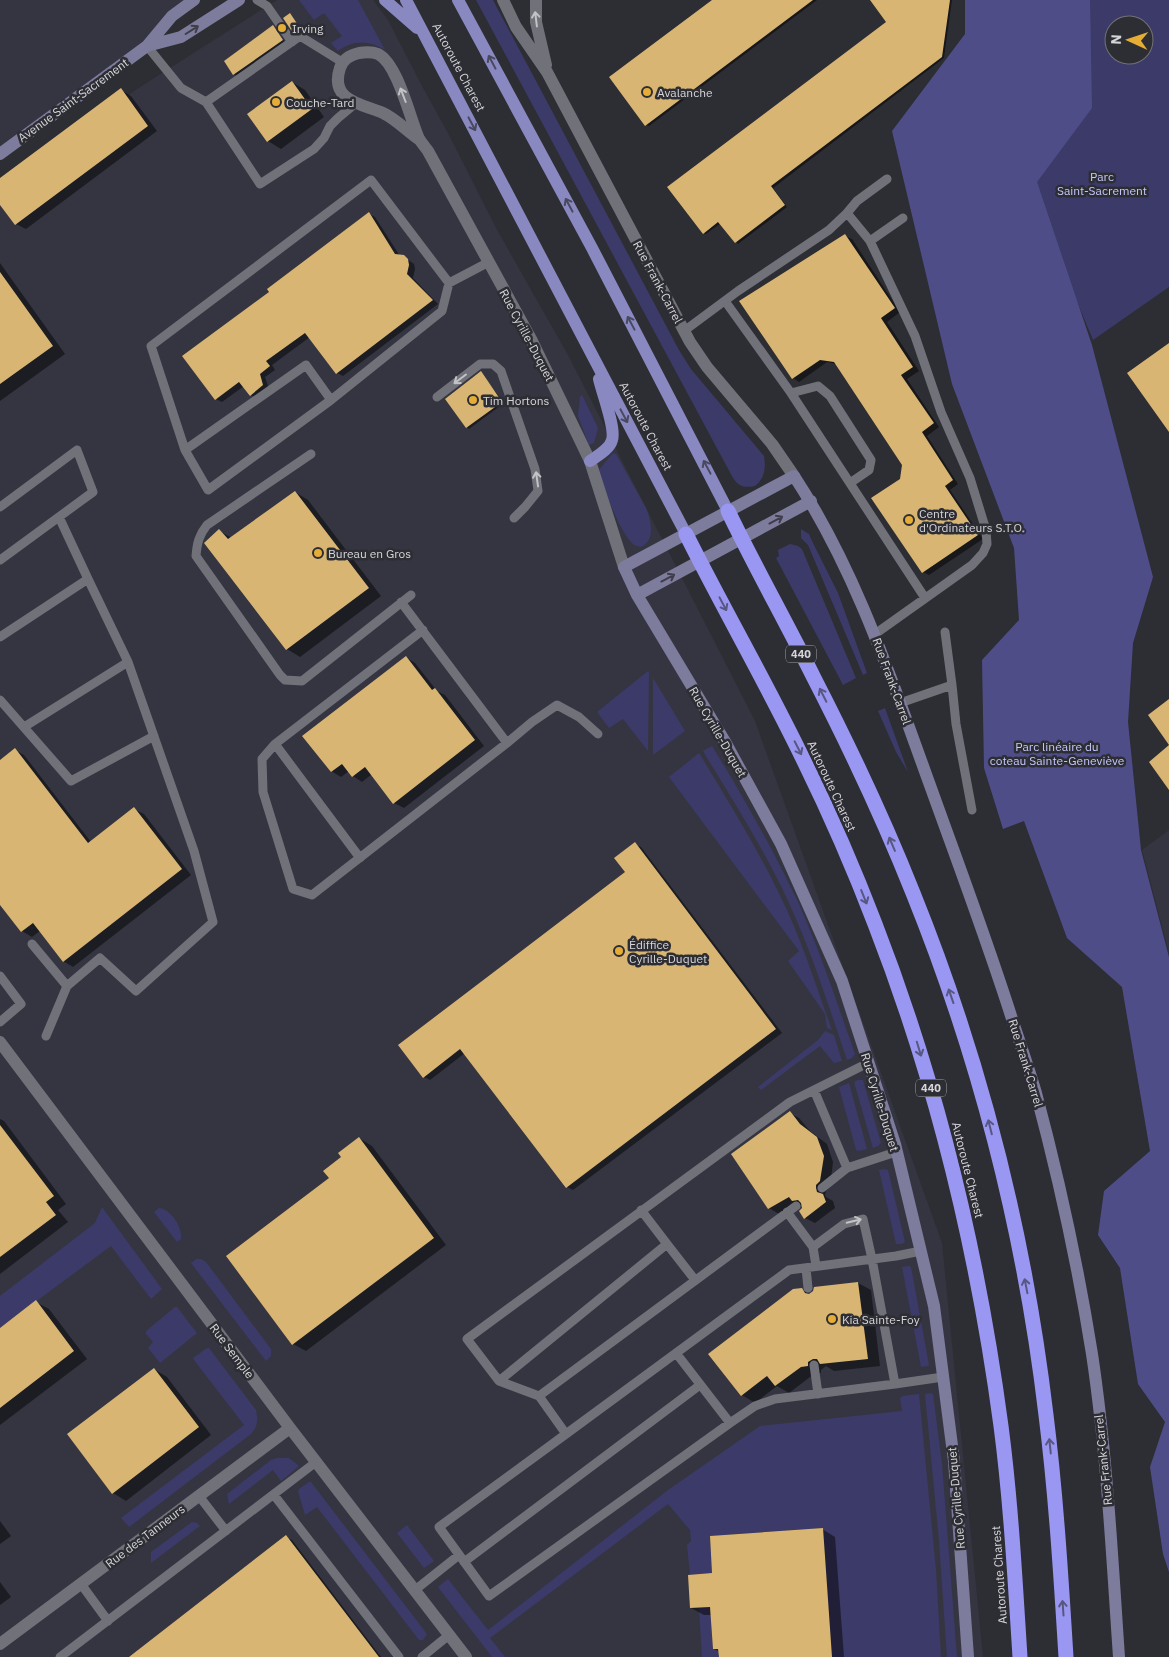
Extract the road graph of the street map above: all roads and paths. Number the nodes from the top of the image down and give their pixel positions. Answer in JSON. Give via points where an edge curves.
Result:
{"nodes":[{"id":1,"x":194,"y":0,"type":"edge"},
{"id":2,"x":239,"y":0,"type":"edge"},
{"id":3,"x":257,"y":0,"type":"edge"},
{"id":4,"x":385,"y":0,"type":"edge"},
{"id":5,"x":406,"y":0,"type":"edge"},
{"id":6,"x":458,"y":0,"type":"edge"},
{"id":7,"x":503,"y":0,"type":"edge"},
{"id":8,"x":536,"y":0,"type":"edge"},
{"id":9,"x":425,"y":34,"type":"junction"},
{"id":10,"x":292,"y":42,"type":"junction"},
{"id":11,"x":147,"y":46,"type":"junction"},
{"id":12,"x":342,"y":62,"type":"junction"},
{"id":13,"x":547,"y":72,"type":"junction"},
{"id":14,"x":206,"y":102,"type":"junction"},
{"id":15,"x":356,"y":103,"type":"junction"},
{"id":16,"x":420,"y":140,"type":"junction"},
{"id":17,"x":0,"y":154,"type":"edge"},
{"id":18,"x":887,"y":179,"type":"dead end"},
{"id":19,"x":847,"y":213,"type":"junction"},
{"id":20,"x":903,"y":218,"type":"dead end"},
{"id":21,"x":870,"y":241,"type":"junction"},
{"id":22,"x":489,"y":262,"type":"junction"},
{"id":23,"x":449,"y":283,"type":"junction"},
{"id":24,"x":725,"y":301,"type":"junction"},
{"id":25,"x":684,"y":331,"type":"junction"},
{"id":26,"x":591,"y":353,"type":"junction"},
{"id":27,"x":791,"y":393,"type":"junction"},
{"id":28,"x":437,"y":397,"type":"dead end"},
{"id":29,"x":331,"y":400,"type":"junction"},
{"id":30,"x":185,"y":450,"type":"junction"},
{"id":31,"x":311,"y":454,"type":"dead end"},
{"id":32,"x":590,"y":461,"type":"junction"},
{"id":33,"x":794,"y":476,"type":"junction"},
{"id":34,"x":850,"y":483,"type":"junction"},
{"id":35,"x":811,"y":501,"type":"junction"},
{"id":36,"x":0,"y":507,"type":"edge"},
{"id":37,"x":728,"y":511,"type":"junction"},
{"id":38,"x":58,"y":518,"type":"junction"},
{"id":39,"x":514,"y":518,"type":"dead end"},
{"id":40,"x":686,"y":534,"type":"junction"},
{"id":41,"x":742,"y":538,"type":"junction"},
{"id":42,"x":0,"y":560,"type":"edge"},
{"id":43,"x":700,"y":561,"type":"junction"},
{"id":44,"x":624,"y":567,"type":"junction"},
{"id":45,"x":88,"y":580,"type":"junction"},
{"id":46,"x":411,"y":595,"type":"dead end"},
{"id":47,"x":636,"y":595,"type":"junction"},
{"id":48,"x":926,"y":598,"type":"junction"},
{"id":49,"x":402,"y":602,"type":"junction"},
{"id":50,"x":422,"y":630,"type":"junction"},
{"id":51,"x":945,"y":632,"type":"dead end"},
{"id":52,"x":874,"y":634,"type":"junction"},
{"id":53,"x":0,"y":637,"type":"edge"},
{"id":54,"x":128,"y":662,"type":"junction"},
{"id":55,"x":952,"y":685,"type":"junction"},
{"id":56,"x":0,"y":700,"type":"edge"},
{"id":57,"x":900,"y":703,"type":"junction"},
{"id":58,"x":24,"y":727,"type":"junction"},
{"id":59,"x":598,"y":734,"type":"dead end"},
{"id":60,"x":154,"y":736,"type":"junction"},
{"id":61,"x":507,"y":743,"type":"junction"},
{"id":62,"x":275,"y":744,"type":"junction"},
{"id":63,"x":972,"y":810,"type":"dead end"},
{"id":64,"x":360,"y":858,"type":"junction"},
{"id":65,"x":32,"y":944,"type":"dead end"},
{"id":66,"x":0,"y":976,"type":"edge"},
{"id":67,"x":67,"y":986,"type":"junction"},
{"id":68,"x":0,"y":1022,"type":"edge"},
{"id":69,"x":46,"y":1036,"type":"dead end"},
{"id":70,"x":0,"y":1042,"type":"edge"},
{"id":71,"x":868,"y":1063,"type":"junction"},
{"id":72,"x":814,"y":1090,"type":"junction"},
{"id":73,"x":896,"y":1152,"type":"junction"},
{"id":74,"x":847,"y":1168,"type":"junction"},
{"id":75,"x":822,"y":1188,"type":"dead end"},
{"id":76,"x":796,"y":1206,"type":"dead end"},
{"id":77,"x":641,"y":1210,"type":"junction"},
{"id":78,"x":787,"y":1212,"type":"junction"},
{"id":79,"x":667,"y":1244,"type":"junction"},
{"id":80,"x":813,"y":1247,"type":"junction"},
{"id":81,"x":920,"y":1251,"type":"junction"},
{"id":82,"x":872,"y":1259,"type":"junction"},
{"id":83,"x":816,"y":1266,"type":"junction"},
{"id":84,"x":806,"y":1268,"type":"junction"},
{"id":85,"x":695,"y":1280,"type":"junction"},
{"id":86,"x":808,"y":1288,"type":"dead end"},
{"id":87,"x":676,"y":1353,"type":"junction"},
{"id":88,"x":814,"y":1365,"type":"dead end"},
{"id":89,"x":944,"y":1377,"type":"junction"},
{"id":90,"x":499,"y":1380,"type":"junction"},
{"id":91,"x":895,"y":1384,"type":"junction"},
{"id":92,"x":700,"y":1385,"type":"junction"},
{"id":93,"x":818,"y":1394,"type":"junction"},
{"id":94,"x":539,"y":1396,"type":"junction"},
{"id":95,"x":730,"y":1423,"type":"junction"},
{"id":96,"x":290,"y":1428,"type":"junction"},
{"id":97,"x":566,"y":1434,"type":"junction"},
{"id":98,"x":316,"y":1462,"type":"junction"},
{"id":99,"x":274,"y":1495,"type":"junction"},
{"id":100,"x":199,"y":1496,"type":"junction"},
{"id":101,"x":226,"y":1531,"type":"junction"},
{"id":102,"x":462,"y":1559,"type":"junction"},
{"id":103,"x":81,"y":1584,"type":"junction"},
{"id":104,"x":414,"y":1590,"type":"junction"},
{"id":105,"x":108,"y":1620,"type":"junction"},
{"id":106,"x":449,"y":1635,"type":"junction"},
{"id":107,"x":0,"y":1644,"type":"edge"},
{"id":108,"x":60,"y":1657,"type":"edge"},
{"id":109,"x":399,"y":1657,"type":"edge"},
{"id":110,"x":422,"y":1657,"type":"edge"},
{"id":111,"x":466,"y":1657,"type":"edge"},
{"id":112,"x":968,"y":1657,"type":"edge"},
{"id":113,"x":1020,"y":1657,"type":"edge"},
{"id":114,"x":1066,"y":1657,"type":"edge"},
{"id":115,"x":1119,"y":1657,"type":"edge"}],
"edges":[{"from":1,"to":11,"type":"street","name":"Avenue Saint-Sacrement","via":[[172,16]]},
{"from":11,"to":2,"type":"street","name":"Avenue Saint-Sacrement","one_way":true,"via":[[181,37]]},
{"from":3,"to":10,"type":"lane","via":[[267,6]]},
{"from":4,"to":9,"type":"main road"},
{"from":5,"to":9,"type":"main road","name":"Autoroute Charest"},
{"from":37,"to":6,"type":"main road","one_way":true,"via":[[592,248]]},
{"from":7,"to":13,"type":"street","name":"Rue Frank-Carrel","via":[[516,27]]},
{"from":13,"to":8,"type":"street","name":"Rue Frank-Carrel","one_way":true,"via":[[536,22]]},
{"from":9,"to":26,"type":"main road","name":"Autoroute Charest","one_way":true},
{"from":10,"to":12,"type":"lane","via":[[300,36]]},
{"from":10,"to":14,"type":"lane"},
{"from":11,"to":14,"type":"lane","via":[[181,88]]},
{"from":11,"to":17,"type":"street","name":"Avenue Saint-Sacrement"},
{"from":12,"to":15,"type":"street","name":"Rue Cyrille-Duquet","via":[[338,86],[345,97]]},
{"from":16,"to":12,"type":"street","name":"Rue Cyrille-Duquet","one_way":true,"via":[[393,70],[386,61],[378,54],[365,52],[351,55]]},
{"from":13,"to":25,"type":"street","name":"Rue Frank-Carrel"},
{"from":14,"to":15,"type":"lane","via":[[260,184],[314,149],[330,126]]},
{"from":15,"to":16,"type":"street","name":"Rue Cyrille-Duquet","via":[[384,114]]},
{"from":16,"to":22,"type":"street","name":"Rue Cyrille-Duquet"},
{"from":18,"to":19,"type":"lane","via":[[857,201]]},
{"from":19,"to":21,"type":"lane"},
{"from":19,"to":24,"type":"lane","via":[[829,230]]},
{"from":20,"to":21,"type":"lane"},
{"from":21,"to":48,"type":"lane","via":[[914,336],[941,412],[970,478],[986,530],[987,544],[983,553],[972,565]]},
{"from":22,"to":23,"type":"lane"},
{"from":22,"to":32,"type":"street","name":"Rue Cyrille-Duquet","via":[[532,341]]},
{"from":23,"to":29,"type":"lane","via":[[442,311]]},
{"from":23,"to":30,"type":"lane","via":[[371,180],[151,346]]},
{"from":24,"to":25,"type":"lane"},
{"from":24,"to":27,"type":"lane"},
{"from":25,"to":33,"type":"street","name":"Rue Frank-Carrel","via":[[707,367],[758,426]]},
{"from":26,"to":32,"type":"main road","via":[[613,435],[610,444]]},
{"from":26,"to":40,"type":"main road","name":"Autoroute Charest","one_way":true},
{"from":27,"to":34,"type":"lane"},
{"from":27,"to":34,"type":"lane","via":[[818,386],[830,396],[871,460],[869,470]]},
{"from":39,"to":28,"type":"lane","one_way":true,"via":[[538,491],[535,470],[501,371],[493,364],[480,364]]},
{"from":29,"to":30,"type":"lane","via":[[306,365]]},
{"from":29,"to":30,"type":"lane","via":[[208,490]]},
{"from":31,"to":49,"type":"lane","via":[[207,525],[200,534],[196,556],[285,680],[302,681]]},
{"from":32,"to":44,"type":"street","name":"Rue Cyrille-Duquet"},
{"from":33,"to":35,"type":"street","name":"Rue Frank-Carrel"},
{"from":33,"to":37,"type":"street"},
{"from":34,"to":48,"type":"lane"},
{"from":41,"to":35,"type":"street","one_way":true},
{"from":35,"to":52,"type":"street","name":"Rue Frank-Carrel","via":[[848,572]]},
{"from":36,"to":38,"type":"lane","via":[[77,450],[93,492]]},
{"from":37,"to":40,"type":"street"},
{"from":37,"to":41,"type":"highway","number":"440"},
{"from":38,"to":42,"type":"lane"},
{"from":38,"to":45,"type":"lane"},
{"from":40,"to":43,"type":"highway","name":"Autoroute Charest","number":"440"},
{"from":40,"to":44,"type":"street"},
{"from":41,"to":43,"type":"street"},
{"from":114,"to":41,"type":"highway","number":"440","one_way":true,"via":[[1051,1457],[1033,1326],[1007,1196],[971,1059],[929,933],[878,812],[836,721]]},
{"from":47,"to":43,"type":"street","one_way":true},
{"from":43,"to":113,"type":"highway","name":"Autoroute Charest","number":"440","one_way":true,"via":[[784,720],[840,840],[889,960],[930,1085],[954,1170],[989,1342],[1006,1471]]},
{"from":44,"to":47,"type":"street","name":"Rue Cyrille-Duquet"},
{"from":45,"to":53,"type":"lane"},
{"from":45,"to":54,"type":"lane"},
{"from":46,"to":49,"type":"lane"},
{"from":47,"to":71,"type":"street","name":"Rue Cyrille-Duquet","via":[[724,740],[781,844],[842,981]]},
{"from":48,"to":52,"type":"lane"},
{"from":49,"to":50,"type":"lane"},
{"from":50,"to":61,"type":"lane"},
{"from":50,"to":62,"type":"lane"},
{"from":51,"to":55,"type":"lane"},
{"from":52,"to":57,"type":"street","name":"Rue Frank-Carrel"},
{"from":54,"to":58,"type":"lane"},
{"from":54,"to":60,"type":"lane"},
{"from":55,"to":57,"type":"lane"},
{"from":55,"to":63,"type":"lane"},
{"from":56,"to":58,"type":"lane"},
{"from":57,"to":115,"type":"street","name":"Rue Frank-Carrel","via":[[997,971],[1035,1091],[1060,1193],[1092,1356]]},
{"from":58,"to":60,"type":"lane","via":[[71,781]]},
{"from":59,"to":61,"type":"lane","via":[[579,717],[556,705]]},
{"from":60,"to":67,"type":"lane","via":[[194,851],[213,922],[136,991],[100,958]]},
{"from":61,"to":64,"type":"lane"},
{"from":62,"to":64,"type":"lane"},
{"from":62,"to":64,"type":"lane","via":[[262,759],[263,792],[293,889],[312,895]]},
{"from":65,"to":67,"type":"lane"},
{"from":66,"to":68,"type":"lane","via":[[21,1004]]},
{"from":67,"to":69,"type":"lane"},
{"from":70,"to":96,"type":"street","name":"Rue Semple"},
{"from":71,"to":72,"type":"lane"},
{"from":71,"to":73,"type":"street","name":"Rue Cyrille-Duquet"},
{"from":72,"to":74,"type":"lane"},
{"from":72,"to":77,"type":"lane","via":[[790,1102]]},
{"from":73,"to":74,"type":"lane"},
{"from":73,"to":81,"type":"street","name":"Rue Cyrille-Duquet"},
{"from":74,"to":75,"type":"lane"},
{"from":76,"to":78,"type":"lane"},
{"from":77,"to":79,"type":"lane"},
{"from":77,"to":90,"type":"lane","via":[[467,1339]]},
{"from":78,"to":80,"type":"lane"},
{"from":78,"to":85,"type":"lane"},
{"from":79,"to":85,"type":"lane"},
{"from":79,"to":90,"type":"lane"},
{"from":80,"to":82,"type":"lane","one_way":true,"via":[[844,1224],[863,1219]]},
{"from":80,"to":83,"type":"lane"},
{"from":81,"to":82,"type":"lane"},
{"from":81,"to":89,"type":"street","name":"Rue Cyrille-Duquet","via":[[934,1306]]},
{"from":82,"to":83,"type":"lane"},
{"from":82,"to":91,"type":"lane"},
{"from":83,"to":84,"type":"lane"},
{"from":84,"to":86,"type":"lane"},
{"from":84,"to":87,"type":"lane","via":[[789,1270]]},
{"from":85,"to":94,"type":"lane"},
{"from":87,"to":92,"type":"lane"},
{"from":87,"to":97,"type":"lane"},
{"from":88,"to":93,"type":"lane"},
{"from":89,"to":91,"type":"lane"},
{"from":89,"to":112,"type":"street","name":"Rue Cyrille-Duquet","via":[[954,1461]]},
{"from":90,"to":94,"type":"lane"},
{"from":91,"to":93,"type":"lane"},
{"from":92,"to":95,"type":"lane"},
{"from":92,"to":102,"type":"lane"},
{"from":93,"to":95,"type":"lane","via":[[775,1399],[756,1406]]},
{"from":94,"to":97,"type":"lane"},
{"from":95,"to":102,"type":"lane","via":[[489,1596]]},
{"from":96,"to":98,"type":"street","name":"Rue Semple"},
{"from":96,"to":100,"type":"street","name":"Rue des Tanneurs"},
{"from":97,"to":102,"type":"lane","via":[[439,1527]]},
{"from":98,"to":99,"type":"lane"},
{"from":98,"to":104,"type":"street","name":"Rue Semple"},
{"from":99,"to":101,"type":"lane"},
{"from":99,"to":109,"type":"lane"},
{"from":100,"to":101,"type":"lane"},
{"from":100,"to":103,"type":"street","name":"Rue des Tanneurs"},
{"from":101,"to":105,"type":"lane"},
{"from":102,"to":104,"type":"lane"},
{"from":103,"to":105,"type":"lane"},
{"from":103,"to":107,"type":"street","name":"Rue des Tanneurs"},
{"from":104,"to":106,"type":"street","name":"Rue Semple"},
{"from":105,"to":108,"type":"lane"},
{"from":106,"to":110,"type":"lane"},
{"from":106,"to":111,"type":"street","name":"Rue Semple"}]}
